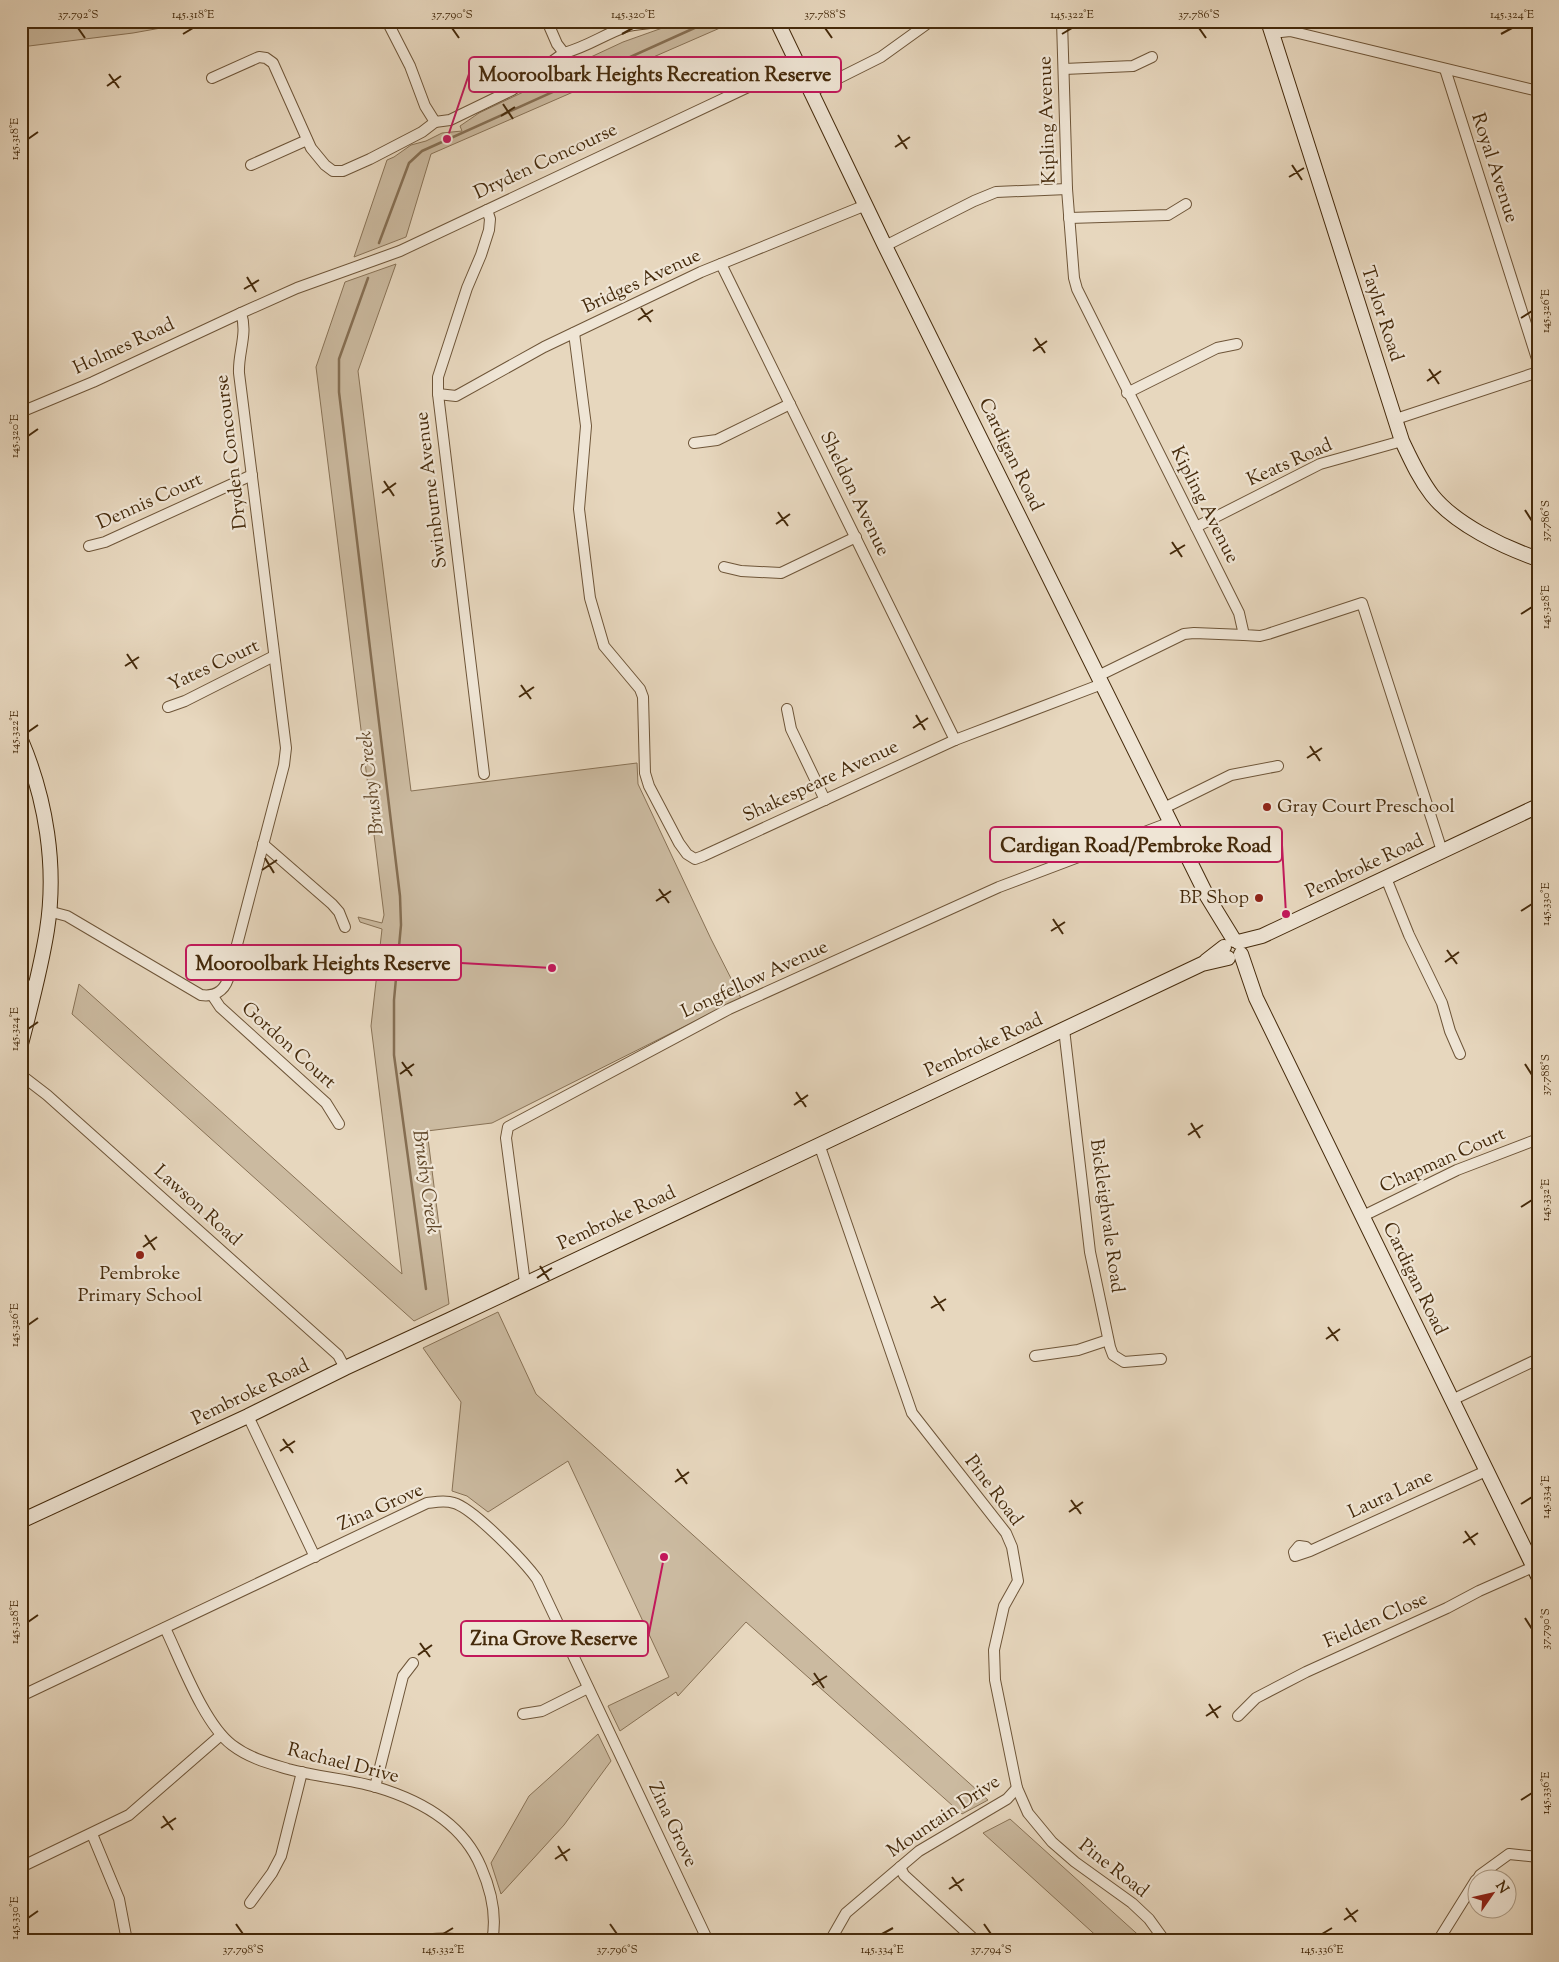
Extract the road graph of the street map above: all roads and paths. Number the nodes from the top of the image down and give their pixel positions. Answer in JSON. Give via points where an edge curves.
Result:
{"nodes":[{"id":1,"x":387,"y":21,"type":"edge"},
{"id":2,"x":547,"y":21,"type":"edge"},
{"id":3,"x":663,"y":21,"type":"edge"},
{"id":4,"x":777,"y":21,"type":"edge"},
{"id":5,"x":931,"y":21,"type":"edge"},
{"id":6,"x":1062,"y":21,"type":"edge"},
{"id":7,"x":1270,"y":27,"type":"edge"},
{"id":8,"x":564,"y":53,"type":"junction"},
{"id":9,"x":1152,"y":57,"type":"dead end"},
{"id":10,"x":797,"y":64,"type":"junction"},
{"id":11,"x":1064,"y":69,"type":"junction"},
{"id":12,"x":1445,"y":69,"type":"junction"},
{"id":13,"x":212,"y":78,"type":"dead end"},
{"id":14,"x":1538,"y":91,"type":"edge"},
{"id":15,"x":811,"y":92,"type":"junction"},
{"id":16,"x":435,"y":122,"type":"junction"},
{"id":17,"x":307,"y":140,"type":"junction"},
{"id":18,"x":251,"y":165,"type":"dead end"},
{"id":19,"x":1067,"y":189,"type":"junction"},
{"id":20,"x":1186,"y":204,"type":"dead end"},
{"id":21,"x":866,"y":205,"type":"junction"},
{"id":22,"x":487,"y":210,"type":"junction"},
{"id":23,"x":1069,"y":218,"type":"junction"},
{"id":24,"x":885,"y":246,"type":"junction"},
{"id":25,"x":721,"y":264,"type":"junction"},
{"id":26,"x":241,"y":313,"type":"junction"},
{"id":27,"x":574,"y":333,"type":"junction"},
{"id":28,"x":1237,"y":344,"type":"dead end"},
{"id":29,"x":1538,"y":362,"type":"edge"},
{"id":30,"x":1538,"y":372,"type":"edge"},
{"id":31,"x":1128,"y":393,"type":"junction"},
{"id":32,"x":438,"y":394,"type":"junction"},
{"id":33,"x":790,"y":404,"type":"junction"},
{"id":34,"x":21,"y":412,"type":"edge"},
{"id":35,"x":1396,"y":419,"type":"junction"},
{"id":36,"x":1402,"y":441,"type":"junction"},
{"id":37,"x":694,"y":443,"type":"dead end"},
{"id":38,"x":252,"y":475,"type":"junction"},
{"id":39,"x":1196,"y":527,"type":"junction"},
{"id":40,"x":856,"y":537,"type":"junction"},
{"id":41,"x":89,"y":546,"type":"dead end"},
{"id":42,"x":1538,"y":559,"type":"edge"},
{"id":43,"x":724,"y":566,"type":"dead end"},
{"id":44,"x":1244,"y":635,"type":"junction"},
{"id":45,"x":274,"y":656,"type":"junction"},
{"id":46,"x":1100,"y":680,"type":"junction"},
{"id":47,"x":168,"y":707,"type":"dead end"},
{"id":48,"x":787,"y":709,"type":"dead end"},
{"id":49,"x":21,"y":740,"type":"edge"},
{"id":50,"x":955,"y":740,"type":"junction"},
{"id":51,"x":1278,"y":766,"type":"dead end"},
{"id":52,"x":484,"y":774,"type":"dead end"},
{"id":53,"x":825,"y":800,"type":"junction"},
{"id":54,"x":1538,"y":806,"type":"edge"},
{"id":55,"x":1164,"y":808,"type":"junction"},
{"id":56,"x":1171,"y":822,"type":"junction"},
{"id":57,"x":264,"y":844,"type":"junction"},
{"id":58,"x":1442,"y":851,"type":"junction"},
{"id":59,"x":1386,"y":878,"type":"junction"},
{"id":60,"x":48,"y":911,"type":"junction"},
{"id":61,"x":345,"y":926,"type":"dead end"},
{"id":62,"x":1233,"y":949,"type":"junction"},
{"id":63,"x":21,"y":982,"type":"edge"},
{"id":64,"x":35,"y":988,"type":"junction"},
{"id":65,"x":212,"y":995,"type":"junction"},
{"id":66,"x":1064,"y":1030,"type":"junction"},
{"id":67,"x":21,"y":1044,"type":"edge"},
{"id":68,"x":1460,"y":1054,"type":"dead end"},
{"id":69,"x":21,"y":1075,"type":"edge"},
{"id":70,"x":339,"y":1124,"type":"dead end"},
{"id":71,"x":1538,"y":1139,"type":"edge"},
{"id":72,"x":819,"y":1144,"type":"junction"},
{"id":73,"x":1363,"y":1216,"type":"junction"},
{"id":74,"x":525,"y":1283,"type":"junction"},
{"id":75,"x":1108,"y":1340,"type":"junction"},
{"id":76,"x":1035,"y":1356,"type":"dead end"},
{"id":77,"x":1162,"y":1359,"type":"dead end"},
{"id":78,"x":1538,"y":1359,"type":"edge"},
{"id":79,"x":345,"y":1368,"type":"junction"},
{"id":80,"x":1452,"y":1400,"type":"junction"},
{"id":81,"x":248,"y":1416,"type":"junction"},
{"id":82,"x":1486,"y":1471,"type":"junction"},
{"id":83,"x":21,"y":1521,"type":"edge"},
{"id":84,"x":1310,"y":1551,"type":"dead end"},
{"id":85,"x":315,"y":1556,"type":"junction"},
{"id":86,"x":1536,"y":1570,"type":"edge"},
{"id":87,"x":165,"y":1628,"type":"junction"},
{"id":88,"x":413,"y":1664,"type":"dead end"},
{"id":89,"x":588,"y":1688,"type":"junction"},
{"id":90,"x":21,"y":1696,"type":"edge"},
{"id":91,"x":523,"y":1714,"type":"dead end"},
{"id":92,"x":1238,"y":1716,"type":"dead end"},
{"id":93,"x":221,"y":1735,"type":"junction"},
{"id":94,"x":302,"y":1772,"type":"junction"},
{"id":95,"x":375,"y":1787,"type":"junction"},
{"id":96,"x":1017,"y":1788,"type":"junction"},
{"id":97,"x":92,"y":1834,"type":"junction"},
{"id":98,"x":1538,"y":1857,"type":"edge"},
{"id":99,"x":21,"y":1867,"type":"edge"},
{"id":100,"x":900,"y":1867,"type":"junction"},
{"id":101,"x":1487,"y":1870,"type":"edge"},
{"id":102,"x":1466,"y":1897,"type":"edge"},
{"id":103,"x":250,"y":1903,"type":"dead end"},
{"id":104,"x":1162,"y":1937,"type":"dead end"},
{"id":105,"x":128,"y":1941,"type":"edge"},
{"id":106,"x":418,"y":1941,"type":"edge"},
{"id":107,"x":473,"y":1941,"type":"edge"},
{"id":108,"x":492,"y":1941,"type":"edge"},
{"id":109,"x":708,"y":1941,"type":"edge"},
{"id":110,"x":830,"y":1941,"type":"edge"},
{"id":111,"x":976,"y":1941,"type":"edge"},
{"id":112,"x":1438,"y":1941,"type":"edge"}],
"edges":[{"from":1,"to":16,"type":"street"},
{"from":2,"to":8,"type":"street"},
{"from":3,"to":8,"type":"street","via":[[631,25]]},
{"from":4,"to":10,"type":"street","name":"Cardigan Road"},
{"from":5,"to":15,"type":"street","via":[[881,57]]},
{"from":6,"to":11,"type":"street","name":"Kipling Avenue"},
{"from":7,"to":12,"type":"street"},
{"from":7,"to":35,"type":"street","name":"Taylor Road"},
{"from":8,"to":16,"type":"street","via":[[512,90],[450,120]]},
{"from":9,"to":11,"type":"street","via":[[1133,66]]},
{"from":10,"to":15,"type":"street","name":"Cardigan Road"},
{"from":10,"to":22,"type":"street","name":"Dryden Concourse"},
{"from":11,"to":19,"type":"street","name":"Kipling Avenue"},
{"from":12,"to":14,"type":"street"},
{"from":12,"to":29,"type":"street","name":"Royal Avenue"},
{"from":13,"to":17,"type":"street","via":[[259,57],[269,59]]},
{"from":15,"to":21,"type":"street","name":"Cardigan Road"},
{"from":16,"to":17,"type":"street","via":[[422,132],[338,172],[325,165]]},
{"from":17,"to":18,"type":"street"},
{"from":19,"to":23,"type":"street","name":"Kipling Avenue"},
{"from":19,"to":24,"type":"street","via":[[996,192]]},
{"from":20,"to":23,"type":"street","via":[[1168,214]]},
{"from":21,"to":24,"type":"street","name":"Cardigan Road"},
{"from":21,"to":25,"type":"street","name":"Bridges Avenue"},
{"from":22,"to":26,"type":"street","name":"Dryden Concourse","via":[[391,255],[302,286]]},
{"from":22,"to":32,"type":"street","name":"Swinburne Avenue","via":[[489,230],[438,377]]},
{"from":23,"to":31,"type":"street","name":"Kipling Avenue","via":[[1075,283]]},
{"from":24,"to":46,"type":"street","name":"Cardigan Road"},
{"from":25,"to":27,"type":"street","name":"Bridges Avenue"},
{"from":25,"to":33,"type":"street","name":"Sheldon Avenue"},
{"from":26,"to":34,"type":"street","name":"Holmes Road"},
{"from":26,"to":38,"type":"street","name":"Dryden Concourse","via":[[245,334],[238,365]]},
{"from":27,"to":32,"type":"street","name":"Bridges Avenue","via":[[456,396]]},
{"from":27,"to":53,"type":"street","name":"Shakespeare Avenue","via":[[586,426],[579,509],[590,598],[604,646],[643,697],[645,773],[679,843],[695,859]]},
{"from":28,"to":31,"type":"street","via":[[1217,348]]},
{"from":30,"to":35,"type":"street"},
{"from":31,"to":39,"type":"street","name":"Kipling Avenue"},
{"from":32,"to":52,"type":"street","name":"Swinburne Avenue"},
{"from":33,"to":37,"type":"street","via":[[718,440]]},
{"from":33,"to":40,"type":"street","name":"Sheldon Avenue"},
{"from":35,"to":36,"type":"street","name":"Taylor Road"},
{"from":36,"to":39,"type":"street","name":"Keats Road","via":[[1320,464]]},
{"from":36,"to":42,"type":"street","name":"Taylor Road","via":[[1433,496],[1460,520],[1494,541]]},
{"from":38,"to":41,"type":"street","name":"Dennis Court","via":[[105,542]]},
{"from":38,"to":45,"type":"street","name":"Dryden Concourse"},
{"from":39,"to":44,"type":"street","name":"Kipling Avenue","via":[[1238,614]]},
{"from":40,"to":43,"type":"street","via":[[781,573],[741,571]]},
{"from":40,"to":50,"type":"street","name":"Sheldon Avenue"},
{"from":44,"to":46,"type":"street","name":"Shakespeare Avenue","via":[[1184,634]]},
{"from":44,"to":58,"type":"street","via":[[1268,634],[1362,603]]},
{"from":45,"to":47,"type":"street","name":"Yates Court"},
{"from":45,"to":57,"type":"street","name":"Dryden Concourse","via":[[285,757]]},
{"from":46,"to":50,"type":"street","name":"Shakespeare Avenue"},
{"from":46,"to":55,"type":"street","name":"Cardigan Road"},
{"from":48,"to":53,"type":"street","via":[[791,729]]},
{"from":49,"to":60,"type":"street","via":[[33,772],[46,827],[50,870]]},
{"from":50,"to":53,"type":"street","name":"Shakespeare Avenue"},
{"from":51,"to":55,"type":"street","via":[[1231,775]]},
{"from":54,"to":58,"type":"street","name":"Pembroke Road"},
{"from":55,"to":56,"type":"street","name":"Cardigan Road"},
{"from":56,"to":62,"type":"street","name":"Cardigan Road"},
{"from":56,"to":74,"type":"street","name":"Longfellow Avenue","via":[[999,887],[729,1009],[508,1127],[506,1138]]},
{"from":57,"to":61,"type":"street","via":[[332,904]]},
{"from":57,"to":65,"type":"street","name":"Dryden Concourse","via":[[228,979],[222,990]]},
{"from":58,"to":59,"type":"street","name":"Pembroke Road"},
{"from":59,"to":62,"type":"street","name":"Pembroke Road"},
{"from":59,"to":68,"type":"street","via":[[1442,1003]]},
{"from":60,"to":64,"type":"street"},
{"from":60,"to":65,"type":"street","via":[[67,916],[196,992]]},
{"from":62,"to":66,"type":"street","name":"Pembroke Road"},
{"from":62,"to":73,"type":"street","name":"Cardigan Road"},
{"from":63,"to":64,"type":"street"},
{"from":64,"to":67,"type":"street"},
{"from":65,"to":70,"type":"street","name":"Gordon Court","via":[[220,1007],[326,1103]]},
{"from":66,"to":72,"type":"street","name":"Pembroke Road"},
{"from":66,"to":75,"type":"street","name":"Bickleighvale Road","via":[[1090,1252]]},
{"from":69,"to":79,"type":"street","name":"Lawson Road","via":[[338,1355]]},
{"from":71,"to":73,"type":"street","name":"Chapman Court","via":[[1458,1170]]},
{"from":72,"to":74,"type":"street","name":"Pembroke Road"},
{"from":72,"to":96,"type":"street","name":"Pine Road","via":[[912,1413],[1006,1532],[1012,1548],[1018,1581],[1004,1606],[994,1650],[995,1680]]},
{"from":73,"to":80,"type":"street","name":"Cardigan Road"},
{"from":74,"to":79,"type":"street","name":"Pembroke Road"},
{"from":75,"to":76,"type":"street","via":[[1078,1350]]},
{"from":75,"to":77,"type":"street","name":"Bickleighvale Road","via":[[1113,1355],[1124,1362]]},
{"from":78,"to":80,"type":"street"},
{"from":79,"to":81,"type":"street","name":"Pembroke Road"},
{"from":80,"to":82,"type":"street","name":"Cardigan Road"},
{"from":81,"to":83,"type":"street","name":"Pembroke Road"},
{"from":81,"to":85,"type":"street"},
{"from":82,"to":84,"type":"street","name":"Laura Lane"},
{"from":82,"to":86,"type":"street","name":"Cardigan Road"},
{"from":85,"to":87,"type":"street","name":"Zina Grove"},
{"from":85,"to":89,"type":"street","name":"Zina Grove","via":[[427,1504],[441,1501],[456,1503],[528,1566]]},
{"from":86,"to":92,"type":"street","name":"Fielden Close","via":[[1479,1591],[1306,1672],[1256,1698]]},
{"from":87,"to":90,"type":"street","name":"Zina Grove"},
{"from":87,"to":93,"type":"street","name":"Rachael Drive","via":[[210,1720]]},
{"from":88,"to":95,"type":"street","via":[[402,1676]]},
{"from":89,"to":91,"type":"street","via":[[542,1711]]},
{"from":89,"to":109,"type":"street","name":"Zina Grove"},
{"from":93,"to":94,"type":"street","name":"Rachael Drive","via":[[257,1760]]},
{"from":93,"to":97,"type":"street","via":[[129,1815]]},
{"from":94,"to":95,"type":"street","name":"Rachael Drive"},
{"from":94,"to":103,"type":"street","via":[[281,1856]]},
{"from":95,"to":108,"type":"street","name":"Rachael Drive","via":[[431,1810],[458,1832],[478,1858],[487,1881],[494,1920]]},
{"from":96,"to":100,"type":"street","name":"Mountain Drive","via":[[1007,1799],[919,1851]]},
{"from":96,"to":104,"type":"street","name":"Pine Road","via":[[1028,1813],[1052,1842],[1132,1903]]},
{"from":97,"to":99,"type":"street"},
{"from":97,"to":105,"type":"street","via":[[119,1899]]},
{"from":98,"to":101,"type":"street","via":[[1509,1854]]},
{"from":100,"to":110,"type":"street","name":"Mountain Drive","via":[[846,1914]]},
{"from":100,"to":111,"type":"street","via":[[904,1875]]},
{"from":102,"to":112,"type":"street"},
{"from":106,"to":107,"type":"street","via":[[452,1938]]}]}
